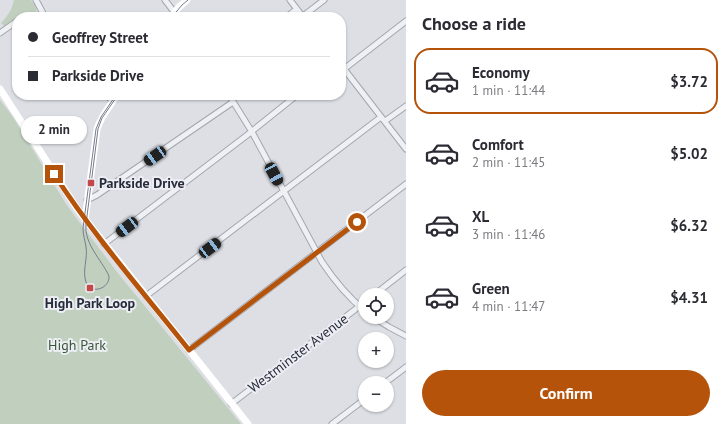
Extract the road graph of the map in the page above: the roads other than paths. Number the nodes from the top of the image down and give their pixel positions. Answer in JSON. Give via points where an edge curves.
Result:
{"nodes":[{"id":1,"x":36,"y":0,"type":"edge"},
{"id":2,"x":165,"y":0,"type":"edge"},
{"id":3,"x":186,"y":0,"type":"edge"},
{"id":4,"x":290,"y":0,"type":"edge"},
{"id":5,"x":324,"y":0,"type":"edge"},
{"id":6,"x":297,"y":8,"type":"junction"},
{"id":7,"x":42,"y":12,"type":"edge"},
{"id":8,"x":173,"y":12,"type":"edge"},
{"id":9,"x":177,"y":12,"type":"edge"},
{"id":10,"x":292,"y":12,"type":"edge"},
{"id":11,"x":300,"y":12,"type":"edge"},
{"id":12,"x":309,"y":12,"type":"edge"},
{"id":13,"x":406,"y":21,"type":"edge"},
{"id":14,"x":12,"y":25,"type":"edge"},
{"id":15,"x":0,"y":33,"type":"edge"},
{"id":16,"x":346,"y":65,"type":"edge"},
{"id":17,"x":346,"y":71,"type":"edge"},
{"id":18,"x":0,"y":89,"type":"edge"},
{"id":19,"x":114,"y":100,"type":"edge"},
{"id":20,"x":291,"y":100,"type":"edge"},
{"id":21,"x":233,"y":102,"type":"joint"},
{"id":22,"x":406,"y":106,"type":"edge"},
{"id":23,"x":381,"y":117,"type":"junction"},
{"id":24,"x":385,"y":122,"type":"junction"},
{"id":25,"x":252,"y":132,"type":"junction"},
{"id":26,"x":406,"y":149,"type":"edge"},
{"id":27,"x":406,"y":184,"type":"edge"},
{"id":28,"x":284,"y":191,"type":"junction"},
{"id":29,"x":87,"y":200,"type":"junction"},
{"id":30,"x":85,"y":220,"type":"junction"},
{"id":31,"x":104,"y":244,"type":"junction"},
{"id":32,"x":316,"y":253,"type":"junction"},
{"id":33,"x":406,"y":270,"type":"edge"},
{"id":34,"x":383,"y":288,"type":"edge"},
{"id":35,"x":146,"y":296,"type":"junction"},
{"id":36,"x":358,"y":305,"type":"edge"},
{"id":37,"x":358,"y":307,"type":"edge"},
{"id":38,"x":384,"y":324,"type":"edge"},
{"id":39,"x":406,"y":336,"type":"edge"},
{"id":40,"x":189,"y":350,"type":"junction"},
{"id":41,"x":406,"y":367,"type":"edge"},
{"id":42,"x":394,"y":376,"type":"edge"},
{"id":43,"x":232,"y":404,"type":"junction"},
{"id":44,"x":358,"y":404,"type":"edge"},
{"id":45,"x":248,"y":424,"type":"edge"},
{"id":46,"x":332,"y":424,"type":"edge"}],
"edges":[{"from":1,"to":7,"type":"street"},
{"from":2,"to":8,"type":"street"},
{"from":3,"to":9,"type":"main road"},
{"from":4,"to":6,"type":"street"},
{"from":5,"to":12,"type":"street"},
{"from":6,"to":10,"type":"street"},
{"from":6,"to":11,"type":"street"},
{"from":13,"to":16,"type":"street"},
{"from":14,"to":15,"type":"street"},
{"from":17,"to":23,"type":"street"},
{"from":18,"to":30,"type":"main road"},
{"from":19,"to":29,"type":"main road","via":[[97,129]]},
{"from":20,"to":25,"type":"street"},
{"from":21,"to":25,"type":"street"},
{"from":21,"to":29,"type":"street"},
{"from":22,"to":24,"type":"street"},
{"from":23,"to":24,"type":"street"},
{"from":23,"to":28,"type":"street"},
{"from":24,"to":26,"type":"street"},
{"from":25,"to":28,"type":"street"},
{"from":25,"to":31,"type":"street"},
{"from":27,"to":32,"type":"street"},
{"from":28,"to":32,"type":"street"},
{"from":28,"to":35,"type":"street"},
{"from":29,"to":30,"type":"main road"},
{"from":30,"to":31,"type":"main road"},
{"from":31,"to":35,"type":"main road"},
{"from":32,"to":36,"type":"street","via":[[335,280]]},
{"from":32,"to":40,"type":"street"},
{"from":33,"to":34,"type":"street"},
{"from":35,"to":40,"type":"main road"},
{"from":37,"to":43,"type":"street","name":"Westminster Avenue"},
{"from":38,"to":39,"type":"street"},
{"from":40,"to":43,"type":"main road"},
{"from":41,"to":42,"type":"street"},
{"from":43,"to":45,"type":"main road"},
{"from":44,"to":46,"type":"street"}]}
